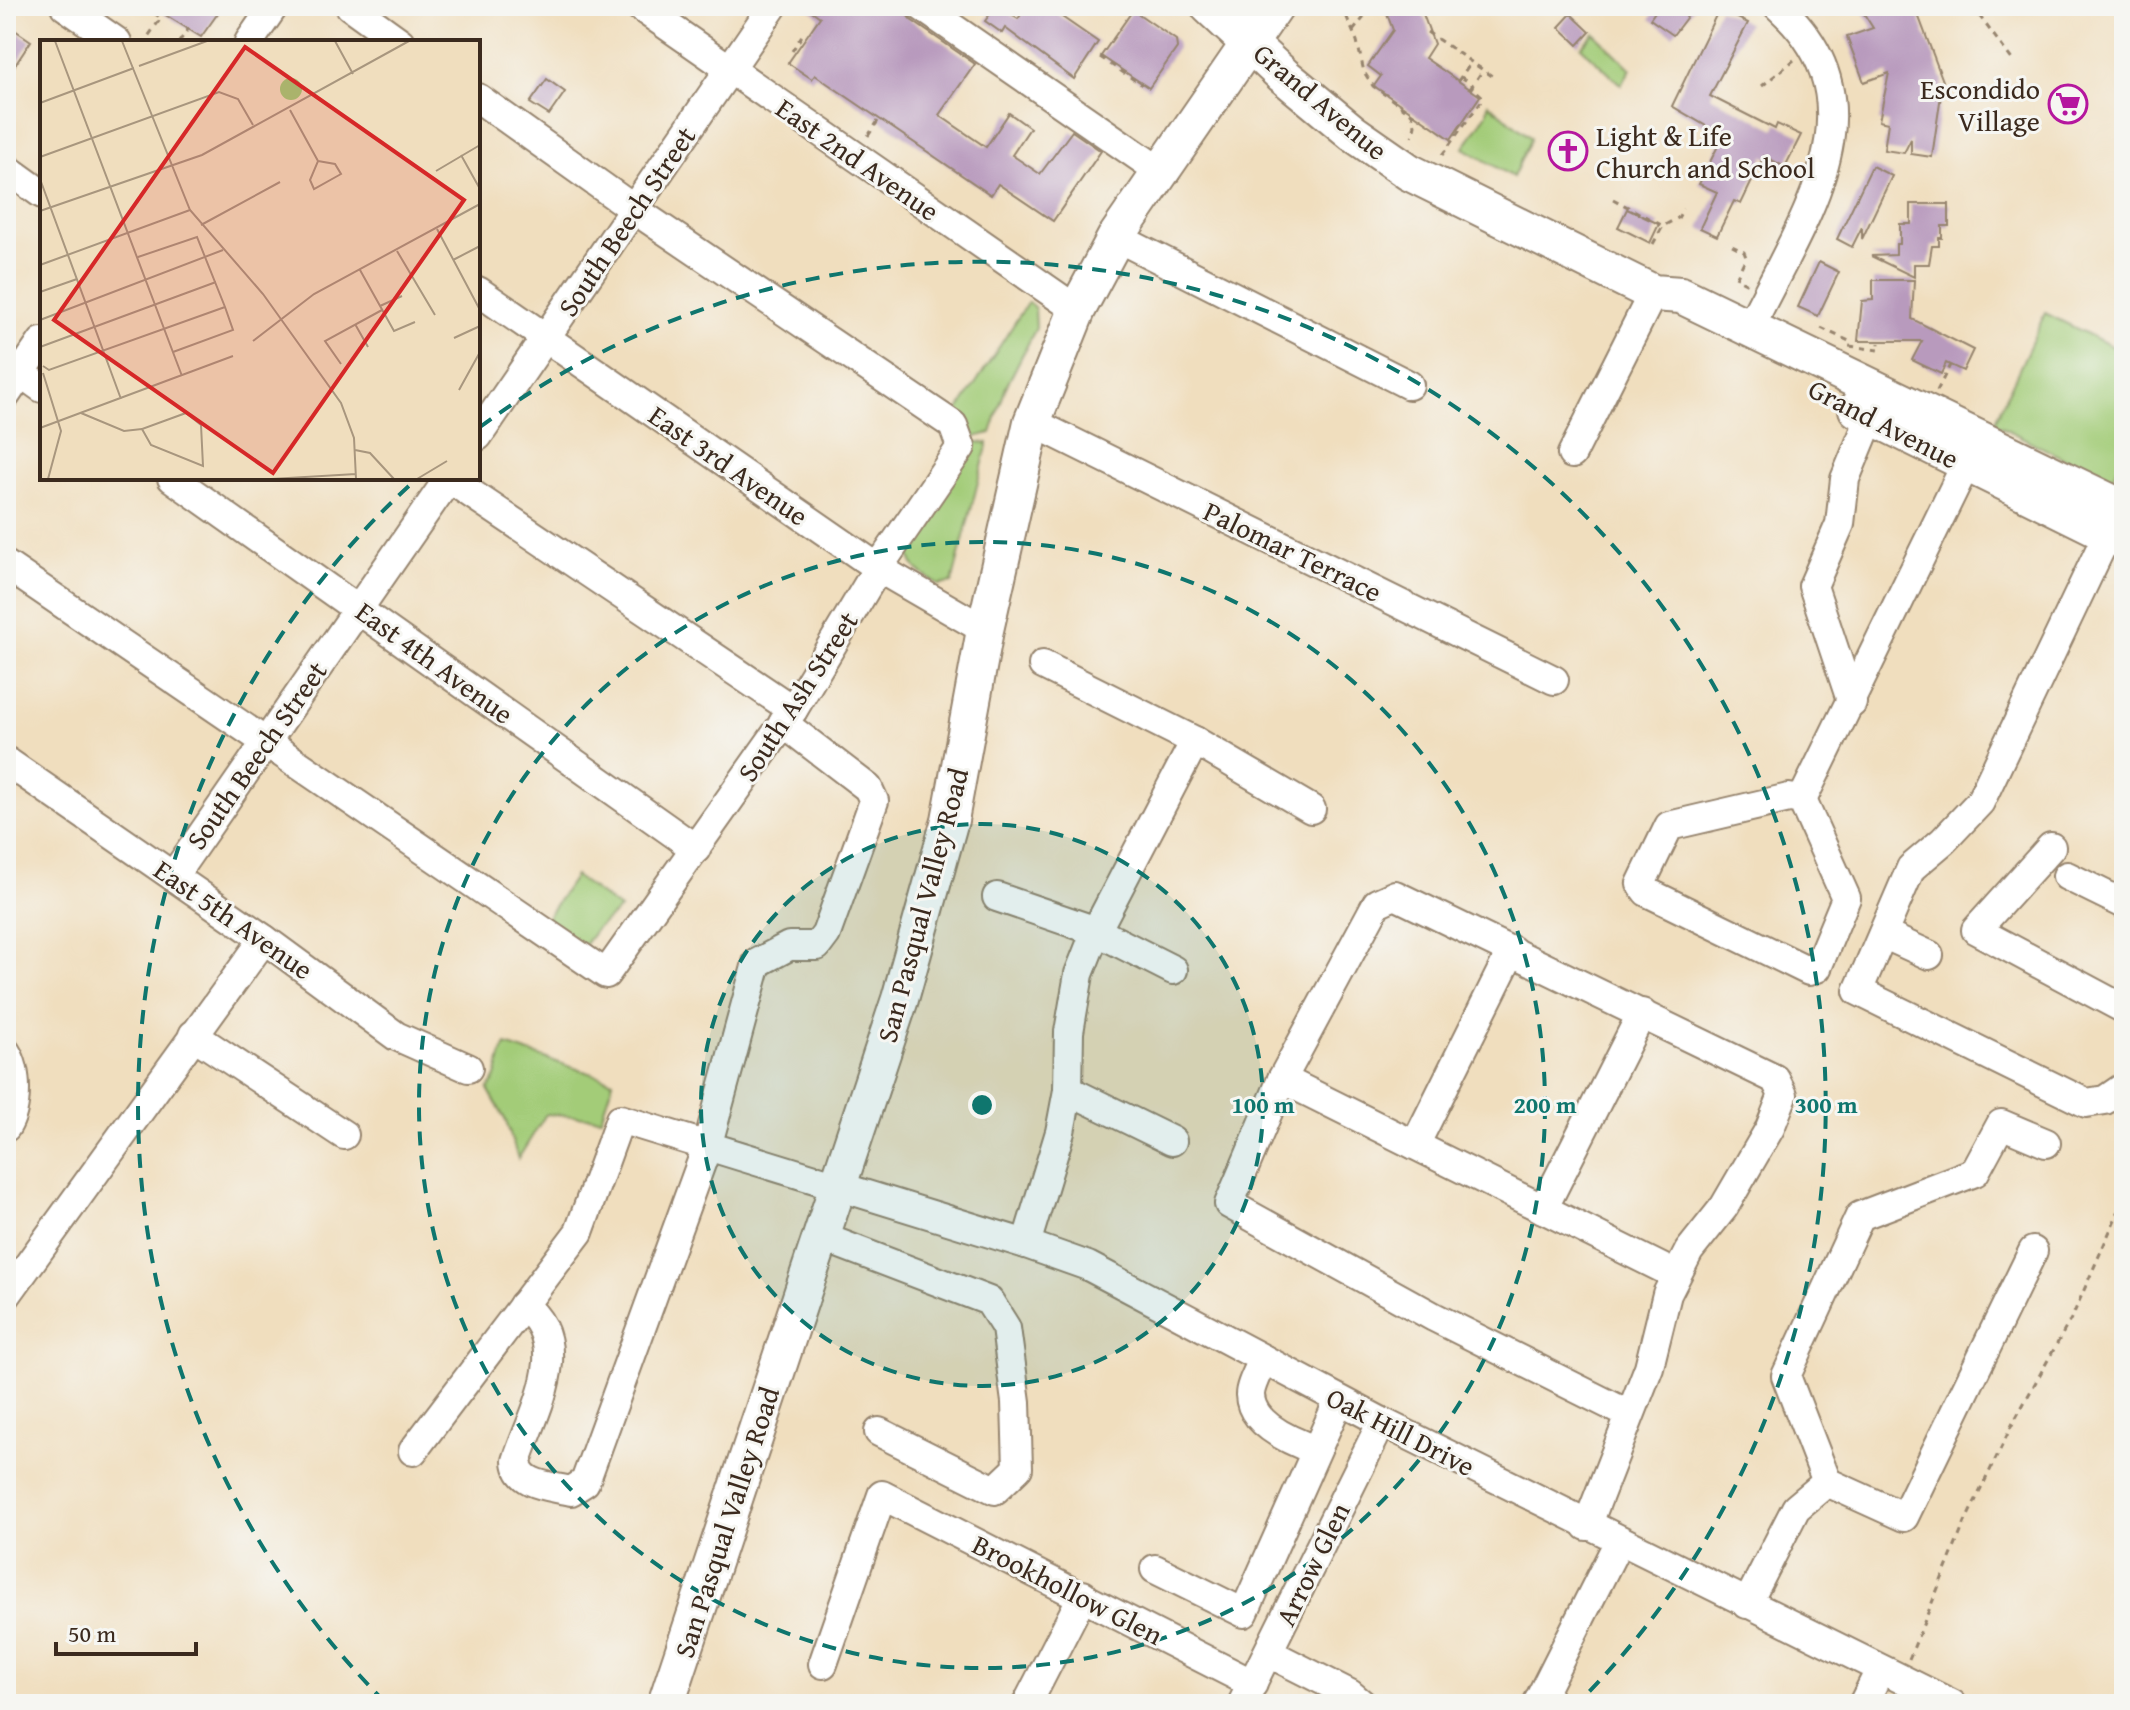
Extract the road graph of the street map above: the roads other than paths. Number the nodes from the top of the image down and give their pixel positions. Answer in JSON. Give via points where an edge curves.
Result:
{"nodes":[{"id":1,"x":65,"y":6,"type":"edge"},
{"id":2,"x":274,"y":6,"type":"edge"},
{"id":3,"x":350,"y":6,"type":"edge"},
{"id":4,"x":639,"y":6,"type":"edge"},
{"id":5,"x":773,"y":6,"type":"edge"},
{"id":6,"x":921,"y":6,"type":"edge"},
{"id":7,"x":1209,"y":6,"type":"edge"},
{"id":8,"x":1275,"y":6,"type":"edge"},
{"id":9,"x":1778,"y":6,"type":"edge"},
{"id":10,"x":129,"y":40,"type":"edge"},
{"id":11,"x":250,"y":40,"type":"edge"},
{"id":12,"x":397,"y":40,"type":"edge"},
{"id":13,"x":1250,"y":42,"type":"junction"},
{"id":14,"x":729,"y":69,"type":"junction"},
{"id":15,"x":480,"y":99,"type":"edge"},
{"id":16,"x":6,"y":168,"type":"edge"},
{"id":17,"x":1161,"y":172,"type":"junction"},
{"id":18,"x":40,"y":193,"type":"edge"},
{"id":19,"x":635,"y":210,"type":"junction"},
{"id":20,"x":1116,"y":237,"type":"junction"},
{"id":21,"x":480,"y":292,"type":"edge"},
{"id":22,"x":1653,"y":293,"type":"junction"},
{"id":23,"x":1077,"y":310,"type":"junction"},
{"id":24,"x":1753,"y":330,"type":"junction"},
{"id":25,"x":546,"y":338,"type":"junction"},
{"id":26,"x":40,"y":345,"type":"edge"},
{"id":27,"x":19,"y":380,"type":"edge"},
{"id":28,"x":1409,"y":385,"type":"dead end"},
{"id":29,"x":1871,"y":416,"type":"junction"},
{"id":30,"x":1032,"y":422,"type":"junction"},
{"id":31,"x":480,"y":433,"type":"edge"},
{"id":32,"x":1572,"y":454,"type":"dead end"},
{"id":33,"x":1966,"y":464,"type":"junction"},
{"id":34,"x":175,"y":480,"type":"edge"},
{"id":35,"x":448,"y":480,"type":"edge"},
{"id":36,"x":452,"y":480,"type":"edge"},
{"id":37,"x":2119,"y":527,"type":"edge"},
{"id":38,"x":6,"y":565,"type":"edge"},
{"id":39,"x":878,"y":568,"type":"junction"},
{"id":40,"x":360,"y":608,"type":"junction"},
{"id":41,"x":985,"y":630,"type":"junction"},
{"id":42,"x":1043,"y":665,"type":"dead end"},
{"id":43,"x":1554,"y":680,"type":"dead end"},
{"id":44,"x":1852,"y":703,"type":"junction"},
{"id":45,"x":793,"y":724,"type":"junction"},
{"id":46,"x":266,"y":740,"type":"junction"},
{"id":47,"x":1195,"y":741,"type":"junction"},
{"id":48,"x":6,"y":761,"type":"edge"},
{"id":49,"x":1802,"y":800,"type":"junction"},
{"id":50,"x":1311,"y":809,"type":"dead end"},
{"id":51,"x":2051,"y":847,"type":"dead end"},
{"id":52,"x":696,"y":849,"type":"junction"},
{"id":53,"x":174,"y":875,"type":"junction"},
{"id":54,"x":2067,"y":876,"type":"dead end"},
{"id":55,"x":997,"y":897,"type":"dead end"},
{"id":56,"x":2124,"y":904,"type":"edge"},
{"id":57,"x":1096,"y":931,"type":"junction"},
{"id":58,"x":1883,"y":934,"type":"junction"},
{"id":59,"x":264,"y":939,"type":"junction"},
{"id":60,"x":1512,"y":950,"type":"junction"},
{"id":61,"x":1929,"y":955,"type":"dead end"},
{"id":62,"x":1173,"y":970,"type":"dead end"},
{"id":63,"x":2124,"y":1009,"type":"edge"},
{"id":64,"x":1642,"y":1013,"type":"junction"},
{"id":65,"x":193,"y":1035,"type":"junction"},
{"id":66,"x":6,"y":1052,"type":"edge"},
{"id":67,"x":468,"y":1068,"type":"dead end"},
{"id":68,"x":1282,"y":1079,"type":"junction"},
{"id":69,"x":2124,"y":1087,"type":"edge"},
{"id":70,"x":1068,"y":1090,"type":"junction"},
{"id":71,"x":6,"y":1127,"type":"edge"},
{"id":72,"x":344,"y":1135,"type":"dead end"},
{"id":73,"x":1172,"y":1141,"type":"dead end"},
{"id":74,"x":2046,"y":1143,"type":"dead end"},
{"id":75,"x":1415,"y":1145,"type":"junction"},
{"id":76,"x":707,"y":1147,"type":"junction"},
{"id":77,"x":839,"y":1186,"type":"junction"},
{"id":78,"x":1543,"y":1209,"type":"junction"},
{"id":79,"x":822,"y":1237,"type":"junction"},
{"id":80,"x":1026,"y":1244,"type":"junction"},
{"id":81,"x":2033,"y":1251,"type":"dead end"},
{"id":82,"x":1676,"y":1275,"type":"junction"},
{"id":83,"x":6,"y":1296,"type":"edge"},
{"id":84,"x":523,"y":1305,"type":"junction"},
{"id":85,"x":1263,"y":1359,"type":"junction"},
{"id":86,"x":1339,"y":1400,"type":"junction"},
{"id":87,"x":1628,"y":1414,"type":"junction"},
{"id":88,"x":1382,"y":1422,"type":"junction"},
{"id":89,"x":879,"y":1432,"type":"dead end"},
{"id":90,"x":1316,"y":1450,"type":"junction"},
{"id":91,"x":413,"y":1451,"type":"dead end"},
{"id":92,"x":1827,"y":1482,"type":"junction"},
{"id":93,"x":1587,"y":1526,"type":"junction"},
{"id":94,"x":1619,"y":1541,"type":"junction"},
{"id":95,"x":1155,"y":1569,"type":"dead end"},
{"id":96,"x":1083,"y":1595,"type":"junction"},
{"id":97,"x":1747,"y":1604,"type":"junction"},
{"id":98,"x":1269,"y":1653,"type":"junction"},
{"id":99,"x":823,"y":1664,"type":"dead end"},
{"id":100,"x":1890,"y":1674,"type":"junction"},
{"id":101,"x":1247,"y":1694,"type":"edge"},
{"id":102,"x":666,"y":1704,"type":"edge"},
{"id":103,"x":1027,"y":1704,"type":"edge"},
{"id":104,"x":1362,"y":1704,"type":"edge"},
{"id":105,"x":1537,"y":1704,"type":"edge"},
{"id":106,"x":1863,"y":1704,"type":"edge"},
{"id":107,"x":1952,"y":1704,"type":"edge"}],
"edges":[{"from":1,"to":10,"type":"street"},
{"from":2,"to":11,"type":"street"},
{"from":3,"to":12,"type":"street"},
{"from":4,"to":14,"type":"street","name":"East 2nd Avenue"},
{"from":5,"to":14,"type":"street","name":"South Beech Street"},
{"from":6,"to":17,"type":"street"},
{"from":7,"to":13,"type":"main road","name":"Grand Avenue"},
{"from":8,"to":13,"type":"main road","name":"San Pasqual Valley Road"},
{"from":9,"to":24,"type":"street","via":[[1809,41],[1827,83],[1832,113],[1829,156],[1819,189]]},
{"from":13,"to":17,"type":"main road","name":"San Pasqual Valley Road"},
{"from":13,"to":22,"type":"main road","name":"Grand Avenue","via":[[1353,133],[1409,172]]},
{"from":14,"to":19,"type":"street","name":"South Beech Street"},
{"from":14,"to":23,"type":"street","name":"East 2nd Avenue"},
{"from":15,"to":19,"type":"street"},
{"from":16,"to":18,"type":"street"},
{"from":17,"to":20,"type":"main road","name":"San Pasqual Valley Road"},
{"from":19,"to":25,"type":"street","name":"South Beech Street"},
{"from":19,"to":39,"type":"street","name":"South Ash Street","via":[[953,425],[960,436],[959,453]]},
{"from":20,"to":23,"type":"main road","name":"San Pasqual Valley Road"},
{"from":20,"to":28,"type":"street"},
{"from":21,"to":25,"type":"street","name":"East 3rd Avenue"},
{"from":22,"to":24,"type":"main road","name":"Grand Avenue","via":[[1681,295]]},
{"from":22,"to":29,"type":"main road","name":"Grand Avenue","via":[[1676,320]]},
{"from":22,"to":32,"type":"street"},
{"from":23,"to":30,"type":"main road","name":"San Pasqual Valley Road"},
{"from":24,"to":37,"type":"main road","name":"Grand Avenue"},
{"from":25,"to":31,"type":"street","name":"South Beech Street"},
{"from":25,"to":39,"type":"street","name":"East 3rd Avenue"},
{"from":26,"to":27,"type":"street"},
{"from":29,"to":33,"type":"main road","name":"Grand Avenue"},
{"from":29,"to":44,"type":"street","via":[[1845,479],[1840,524],[1813,586]]},
{"from":30,"to":41,"type":"main road","name":"San Pasqual Valley Road"},
{"from":30,"to":43,"type":"street","name":"Palomar Terrace"},
{"from":33,"to":37,"type":"main road","name":"Grand Avenue"},
{"from":33,"to":44,"type":"street"},
{"from":34,"to":40,"type":"street","name":"East 4th Avenue"},
{"from":35,"to":40,"type":"street","name":"South Beech Street"},
{"from":36,"to":45,"type":"street"},
{"from":37,"to":58,"type":"street","via":[[1980,802],[1911,868]]},
{"from":38,"to":46,"type":"street"},
{"from":39,"to":41,"type":"street","name":"East 3rd Avenue"},
{"from":39,"to":45,"type":"street","name":"South Ash Street"},
{"from":40,"to":46,"type":"street","name":"South Beech Street"},
{"from":40,"to":52,"type":"street","name":"East 4th Avenue"},
{"from":41,"to":77,"type":"main road","name":"San Pasqual Valley Road","via":[[950,820],[900,999]]},
{"from":42,"to":47,"type":"street"},
{"from":44,"to":49,"type":"street"},
{"from":45,"to":52,"type":"street","name":"South Ash Street"},
{"from":45,"to":76,"type":"street","via":[[868,788],[874,801],[826,934],[817,946],[789,946],[757,963]]},
{"from":46,"to":52,"type":"street","name":"South Ash Street","via":[[606,974]]},
{"from":46,"to":53,"type":"street","name":"South Beech Street"},
{"from":47,"to":50,"type":"street"},
{"from":47,"to":57,"type":"street"},
{"from":48,"to":53,"type":"street","name":"East 5th Avenue"},
{"from":49,"to":49,"type":"street","via":[[1789,798],[1669,826],[1641,884],[1647,892],[1809,971],[1817,968],[1846,898]]},
{"from":51,"to":63,"type":"street","via":[[1976,930]]},
{"from":53,"to":59,"type":"street","name":"East 5th Avenue"},
{"from":54,"to":56,"type":"street"},
{"from":55,"to":57,"type":"street"},
{"from":57,"to":62,"type":"street"},
{"from":57,"to":70,"type":"street","via":[[1079,974],[1069,1032]]},
{"from":58,"to":61,"type":"street"},
{"from":58,"to":69,"type":"street","via":[[1858,991],[2086,1103],[2105,1100]]},
{"from":59,"to":65,"type":"street"},
{"from":59,"to":67,"type":"street","name":"East 5th Avenue","via":[[396,1036]]},
{"from":60,"to":64,"type":"street"},
{"from":60,"to":68,"type":"street","via":[[1395,895],[1377,903]]},
{"from":60,"to":75,"type":"street"},
{"from":64,"to":78,"type":"street"},
{"from":64,"to":82,"type":"street","via":[[1775,1079],[1783,1095],[1724,1207]]},
{"from":65,"to":72,"type":"street"},
{"from":65,"to":83,"type":"street"},
{"from":66,"to":71,"type":"street","via":[[14,1082],[12,1118]]},
{"from":68,"to":75,"type":"street"},
{"from":68,"to":87,"type":"street","via":[[1229,1204],[1434,1317]]},
{"from":70,"to":73,"type":"street"},
{"from":70,"to":80,"type":"street"},
{"from":74,"to":92,"type":"street","via":[[2001,1124],[1975,1172],[1860,1216],[1786,1376]]},
{"from":75,"to":78,"type":"street"},
{"from":76,"to":77,"type":"street"},
{"from":76,"to":84,"type":"street","via":[[620,1119],[579,1232]]},
{"from":76,"to":84,"type":"street","via":[[585,1482],[571,1491],[526,1479],[518,1470],[549,1365],[549,1338]]},
{"from":77,"to":79,"type":"main road","name":"San Pasqual Valley Road"},
{"from":77,"to":80,"type":"street","name":"Oak Hill Drive"},
{"from":78,"to":82,"type":"street"},
{"from":79,"to":89,"type":"street","via":[[989,1301],[1006,1328],[1018,1468],[995,1490]]},
{"from":79,"to":102,"type":"main road","name":"San Pasqual Valley Road"},
{"from":80,"to":85,"type":"street","name":"Oak Hill Drive","via":[[1088,1266]]},
{"from":81,"to":92,"type":"street","via":[[1904,1517]]},
{"from":82,"to":87,"type":"street","via":[[1649,1367]]},
{"from":84,"to":91,"type":"street"},
{"from":85,"to":86,"type":"street","name":"Oak Hill Drive"},
{"from":85,"to":90,"type":"street","via":[[1251,1401],[1274,1432]]},
{"from":86,"to":88,"type":"street","name":"Oak Hill Drive"},
{"from":86,"to":90,"type":"street"},
{"from":87,"to":93,"type":"street"},
{"from":88,"to":93,"type":"street","name":"Oak Hill Drive"},
{"from":88,"to":98,"type":"street","name":"Arrow Glen"},
{"from":90,"to":95,"type":"street","via":[[1244,1613]]},
{"from":92,"to":97,"type":"street","via":[[1796,1508]]},
{"from":93,"to":94,"type":"street","name":"Oak Hill Drive"},
{"from":94,"to":97,"type":"street","name":"Oak Hill Drive"},
{"from":94,"to":105,"type":"street"},
{"from":96,"to":99,"type":"street","name":"Brookhollow Glen","via":[[882,1495]]},
{"from":96,"to":101,"type":"street","name":"Brookhollow Glen"},
{"from":96,"to":103,"type":"street"},
{"from":97,"to":100,"type":"street","name":"Oak Hill Drive"},
{"from":98,"to":101,"type":"street","name":"Arrow Glen"},
{"from":98,"to":104,"type":"street"},
{"from":100,"to":106,"type":"street"},
{"from":100,"to":107,"type":"street","name":"Oak Hill Drive"}]}
